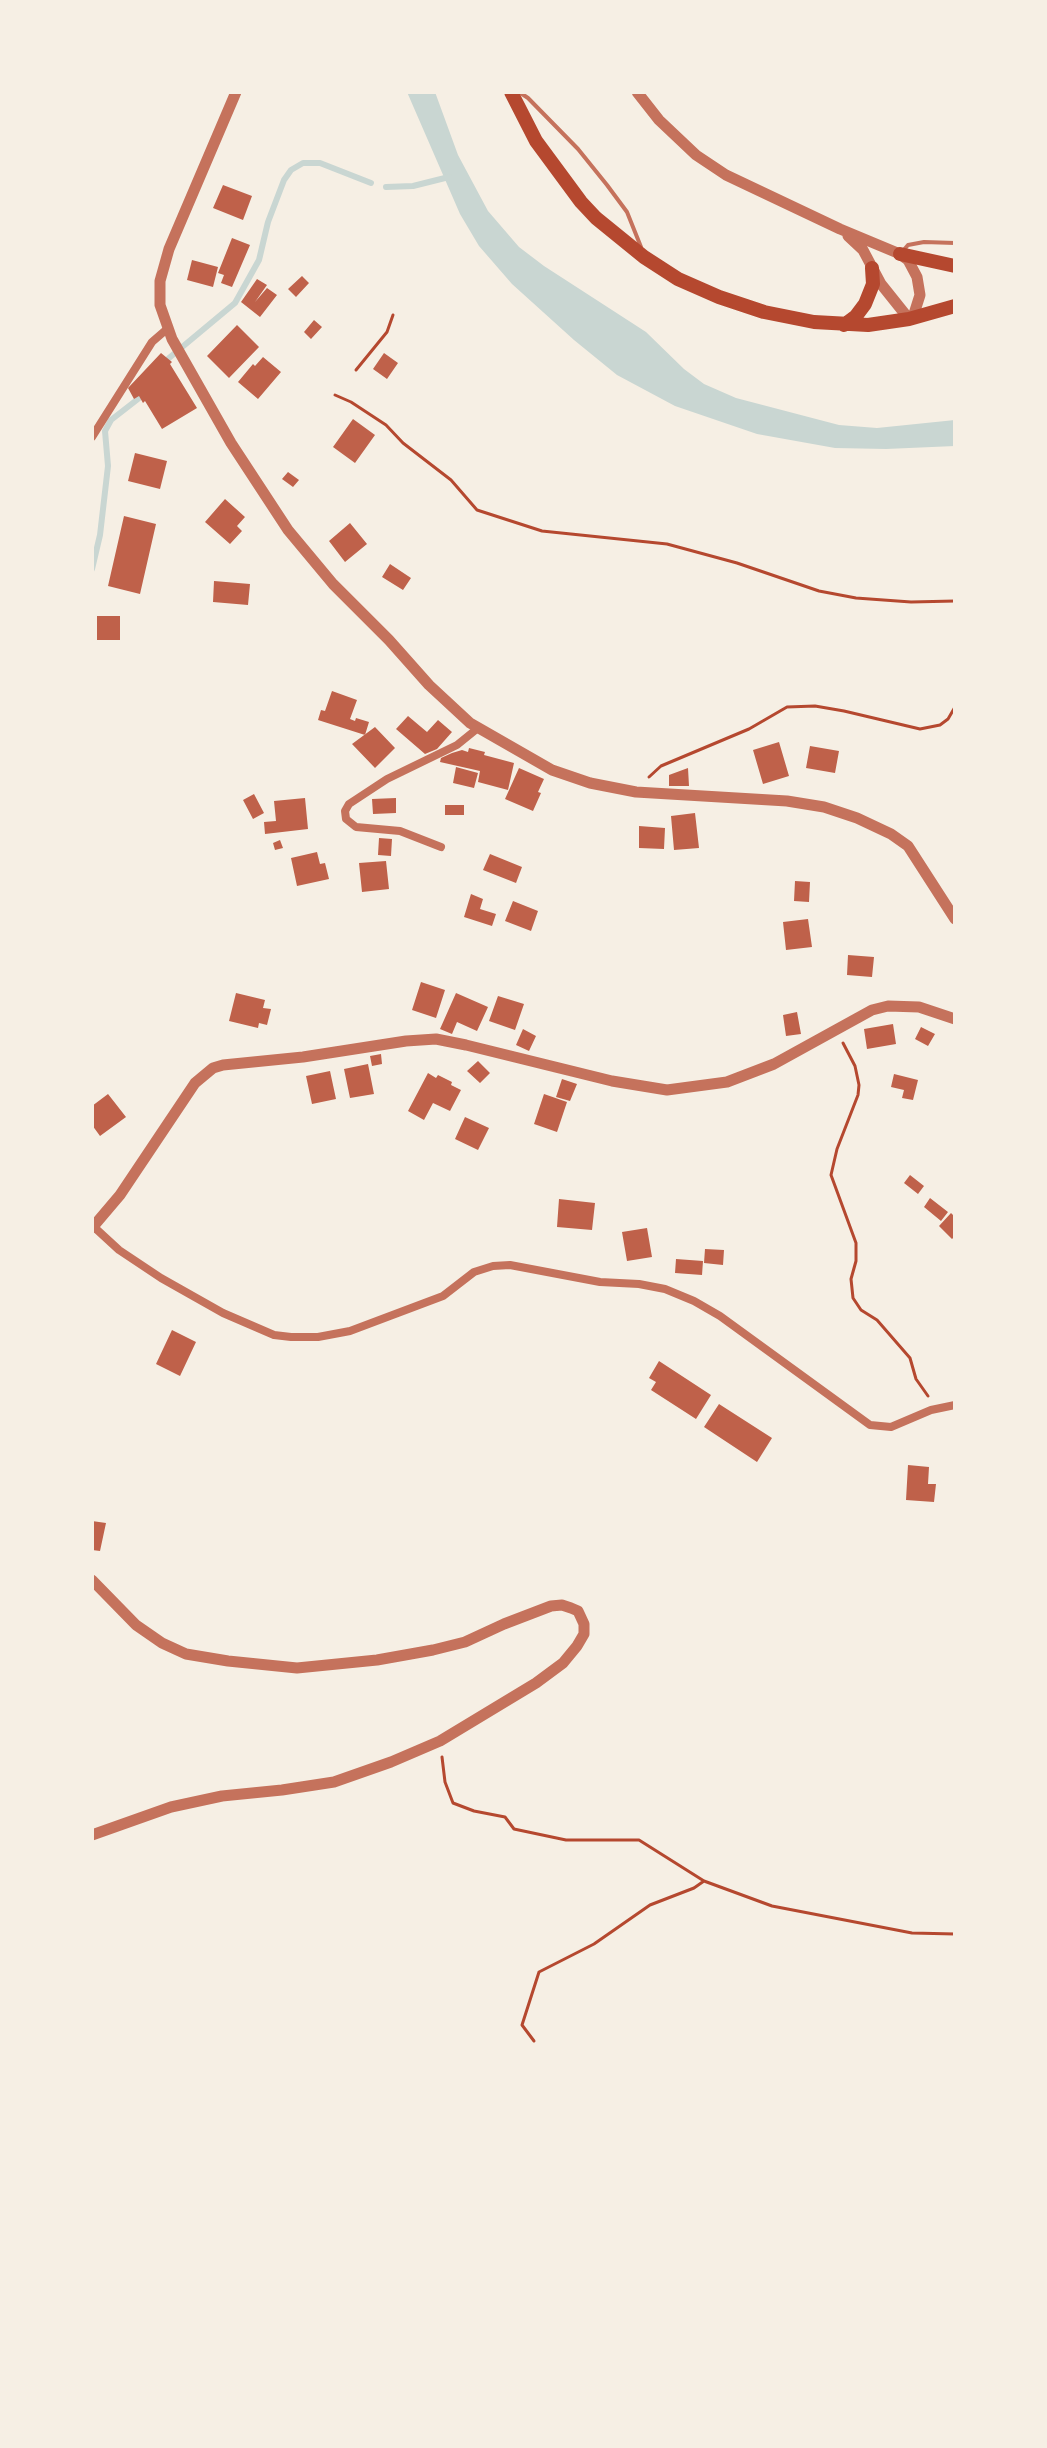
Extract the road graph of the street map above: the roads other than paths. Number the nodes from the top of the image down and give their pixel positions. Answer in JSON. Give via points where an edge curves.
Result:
{"nodes":[{"id":1,"x":236,"y":92,"type":"edge"},
{"id":2,"x":511,"y":92,"type":"edge"},
{"id":3,"x":519,"y":92,"type":"edge"},
{"id":4,"x":637,"y":92,"type":"edge"},
{"id":5,"x":840,"y":229,"type":"junction"},
{"id":6,"x":955,"y":243,"type":"edge"},
{"id":7,"x":900,"y":254,"type":"junction"},
{"id":8,"x":644,"y":257,"type":"junction"},
{"id":9,"x":955,"y":266,"type":"edge"},
{"id":10,"x":872,"y":268,"type":"junction"},
{"id":11,"x":955,"y":306,"type":"edge"},
{"id":12,"x":911,"y":318,"type":"junction"},
{"id":13,"x":843,"y":325,"type":"junction"},
{"id":14,"x":169,"y":334,"type":"junction"},
{"id":15,"x":92,"y":437,"type":"edge"},
{"id":16,"x":478,"y":728,"type":"junction"},
{"id":17,"x":441,"y":847,"type":"dead end"},
{"id":18,"x":955,"y":919,"type":"edge"},
{"id":19,"x":955,"y":1019,"type":"edge"},
{"id":20,"x":93,"y":1227,"type":"edge"},
{"id":21,"x":955,"y":1405,"type":"edge"},
{"id":22,"x":92,"y":1580,"type":"edge"},
{"id":23,"x":92,"y":1835,"type":"edge"}],
"edges":[{"from":1,"to":14,"type":"street","via":[[163,267],[160,305]]},
{"from":2,"to":8,"type":"main road","via":[[536,141],[581,202]]},
{"from":3,"to":8,"type":"lane","via":[[607,185],[627,212]]},
{"from":4,"to":5,"type":"street","via":[[696,155],[726,175]]},
{"from":5,"to":7,"type":"street"},
{"from":5,"to":10,"type":"street","via":[[863,250]]},
{"from":6,"to":7,"type":"lane","via":[[908,245]]},
{"from":7,"to":9,"type":"main road"},
{"from":7,"to":12,"type":"street","via":[[917,277],[920,295]]},
{"from":8,"to":13,"type":"main road","via":[[687,283],[749,307]]},
{"from":10,"to":12,"type":"street"},
{"from":10,"to":13,"type":"main road","via":[[873,284],[865,304]]},
{"from":11,"to":12,"type":"main road"},
{"from":12,"to":13,"type":"main road"},
{"from":14,"to":15,"type":"street","via":[[152,342]]},
{"from":14,"to":16,"type":"street","via":[[288,530],[429,685]]},
{"from":16,"to":17,"type":"street","via":[[457,745],[387,779],[345,811],[356,827],[400,831]]},
{"from":16,"to":18,"type":"street","via":[[572,778],[645,792],[787,801],[857,818],[908,846]]},
{"from":19,"to":20,"type":"street","via":[[919,1007],[888,1006],[727,1082],[667,1090],[436,1039],[223,1065],[195,1083]]},
{"from":20,"to":21,"type":"street","via":[[161,1278],[274,1335],[318,1337],[350,1331],[443,1296],[474,1272],[510,1265],[665,1289],[694,1301],[870,1425],[891,1427]]},
{"from":22,"to":23,"type":"street","via":[[136,1625],[186,1654],[297,1668],[443,1648],[551,1606],[578,1611],[584,1624],[584,1634],[563,1663],[440,1741],[334,1782],[197,1801]]}]}
